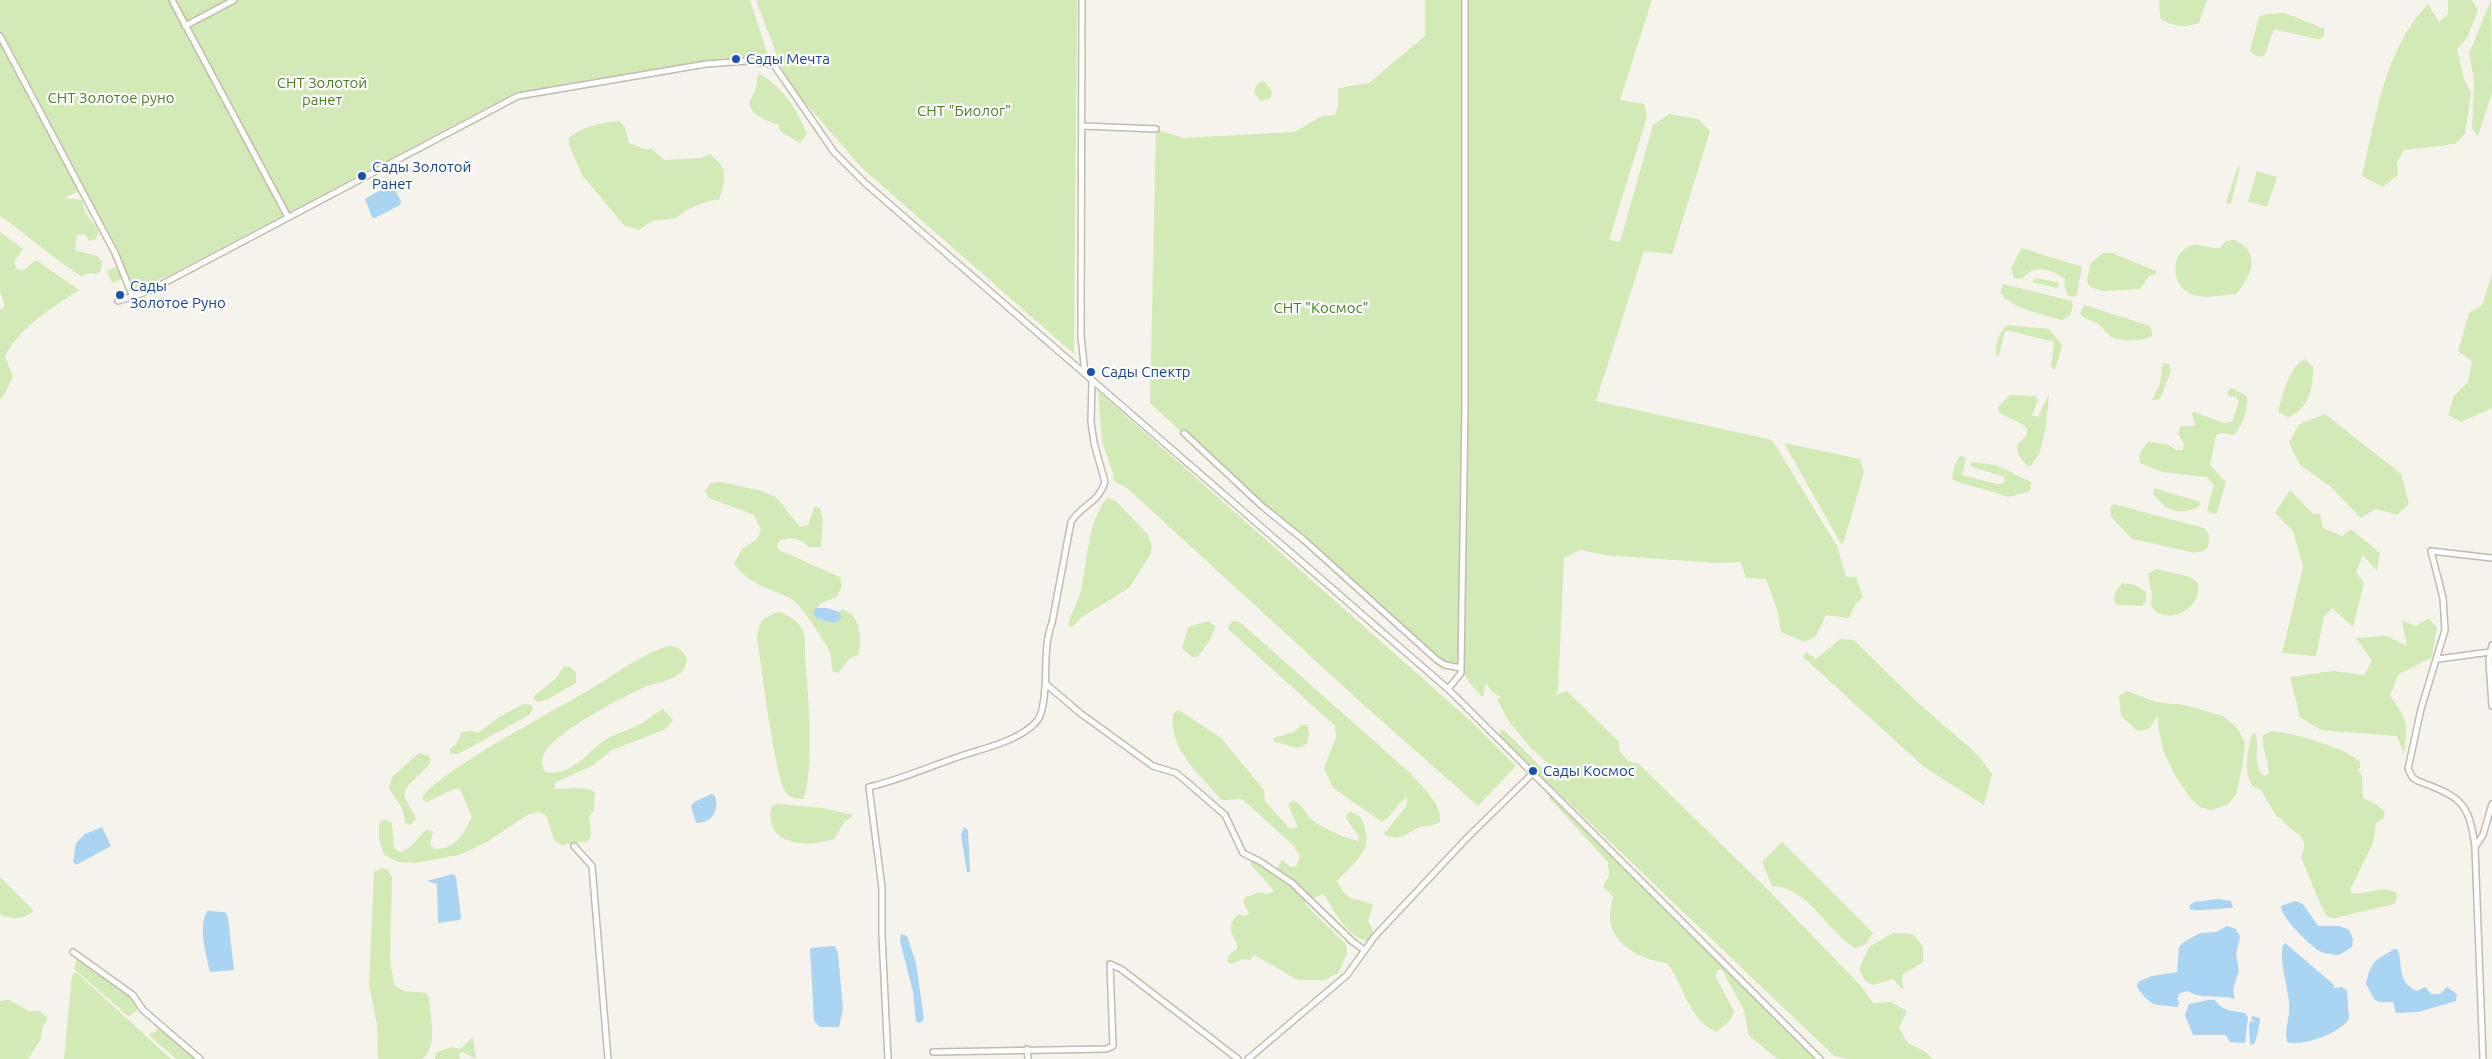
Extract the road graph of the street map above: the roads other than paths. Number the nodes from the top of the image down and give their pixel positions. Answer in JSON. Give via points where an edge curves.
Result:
{"nodes":[{"id":1,"x":172,"y":0,"type":"edge"},
{"id":2,"x":234,"y":0,"type":"edge"},
{"id":3,"x":1082,"y":0,"type":"edge"},
{"id":4,"x":1465,"y":0,"type":"edge"},
{"id":5,"x":186,"y":26,"type":"junction"},
{"id":6,"x":0,"y":36,"type":"edge"},
{"id":7,"x":1083,"y":126,"type":"junction"},
{"id":8,"x":1156,"y":128,"type":"dead end"},
{"id":9,"x":288,"y":218,"type":"junction"},
{"id":10,"x":133,"y":297,"type":"junction"},
{"id":11,"x":118,"y":301,"type":"dead end"},
{"id":12,"x":1085,"y":374,"type":"junction"},
{"id":13,"x":1092,"y":381,"type":"junction"},
{"id":14,"x":1184,"y":432,"type":"dead end"},
{"id":15,"x":2492,"y":558,"type":"edge"},
{"id":16,"x":2492,"y":645,"type":"edge"},
{"id":17,"x":2490,"y":652,"type":"junction"},
{"id":18,"x":2438,"y":659,"type":"junction"},
{"id":19,"x":1461,"y":668,"type":"junction"},
{"id":20,"x":1046,"y":684,"type":"junction"},
{"id":21,"x":1448,"y":689,"type":"junction"},
{"id":22,"x":2492,"y":706,"type":"edge"},
{"id":23,"x":1533,"y":774,"type":"junction"},
{"id":24,"x":2492,"y":804,"type":"edge"},
{"id":25,"x":574,"y":846,"type":"dead end"},
{"id":26,"x":2475,"y":847,"type":"junction"},
{"id":27,"x":1364,"y":950,"type":"junction"},
{"id":28,"x":73,"y":952,"type":"dead end"},
{"id":29,"x":1027,"y":1049,"type":"junction"},
{"id":30,"x":933,"y":1052,"type":"dead end"},
{"id":31,"x":200,"y":1059,"type":"edge"},
{"id":32,"x":608,"y":1059,"type":"edge"},
{"id":33,"x":888,"y":1059,"type":"edge"},
{"id":34,"x":1028,"y":1059,"type":"edge"},
{"id":35,"x":1238,"y":1059,"type":"edge"},
{"id":36,"x":1248,"y":1059,"type":"edge"},
{"id":37,"x":1820,"y":1059,"type":"edge"},
{"id":38,"x":2483,"y":1059,"type":"edge"}],
"edges":[{"from":1,"to":5,"type":"street"},
{"from":2,"to":5,"type":"street"},
{"from":3,"to":7,"type":"street"},
{"from":4,"to":19,"type":"street"},
{"from":5,"to":9,"type":"street"},
{"from":6,"to":10,"type":"street","via":[[115,253]]},
{"from":7,"to":8,"type":"street"},
{"from":7,"to":12,"type":"street","via":[[1081,336]]},
{"from":9,"to":10,"type":"street"},
{"from":9,"to":12,"type":"street","via":[[518,96],[706,64],[768,63],[780,72],[834,152],[865,183]]},
{"from":10,"to":11,"type":"street"},
{"from":12,"to":13,"type":"street"},
{"from":13,"to":20,"type":"street","via":[[1092,429],[1106,482],[1098,497],[1077,511],[1071,522],[1052,623],[1046,637]]},
{"from":13,"to":21,"type":"street"},
{"from":14,"to":19,"type":"street","via":[[1263,507],[1437,660]]},
{"from":15,"to":18,"type":"street","via":[[2431,551],[2446,619]]},
{"from":16,"to":17,"type":"street"},
{"from":17,"to":18,"type":"street"},
{"from":17,"to":22,"type":"street"},
{"from":18,"to":26,"type":"street","via":[[2421,709],[2408,769],[2413,778],[2465,806]]},
{"from":19,"to":21,"type":"street","via":[[1461,673]]},
{"from":20,"to":27,"type":"street","via":[[1153,766],[1176,773],[1187,782],[1225,815],[1243,854],[1292,883]]},
{"from":20,"to":33,"type":"street","via":[[1040,715],[1024,732],[896,781],[869,787],[882,888]]},
{"from":21,"to":23,"type":"street"},
{"from":23,"to":27,"type":"street","via":[[1466,839]]},
{"from":23,"to":37,"type":"street"},
{"from":24,"to":26,"type":"street","via":[[2483,835]]},
{"from":25,"to":32,"type":"street","via":[[592,866]]},
{"from":26,"to":38,"type":"street"},
{"from":27,"to":36,"type":"street","via":[[1347,975]]},
{"from":28,"to":31,"type":"street","via":[[133,995],[143,1010]]},
{"from":29,"to":30,"type":"street"},
{"from":29,"to":34,"type":"street"},
{"from":29,"to":35,"type":"street","via":[[1106,1049],[1113,1046],[1110,964],[1121,969]]}]}
